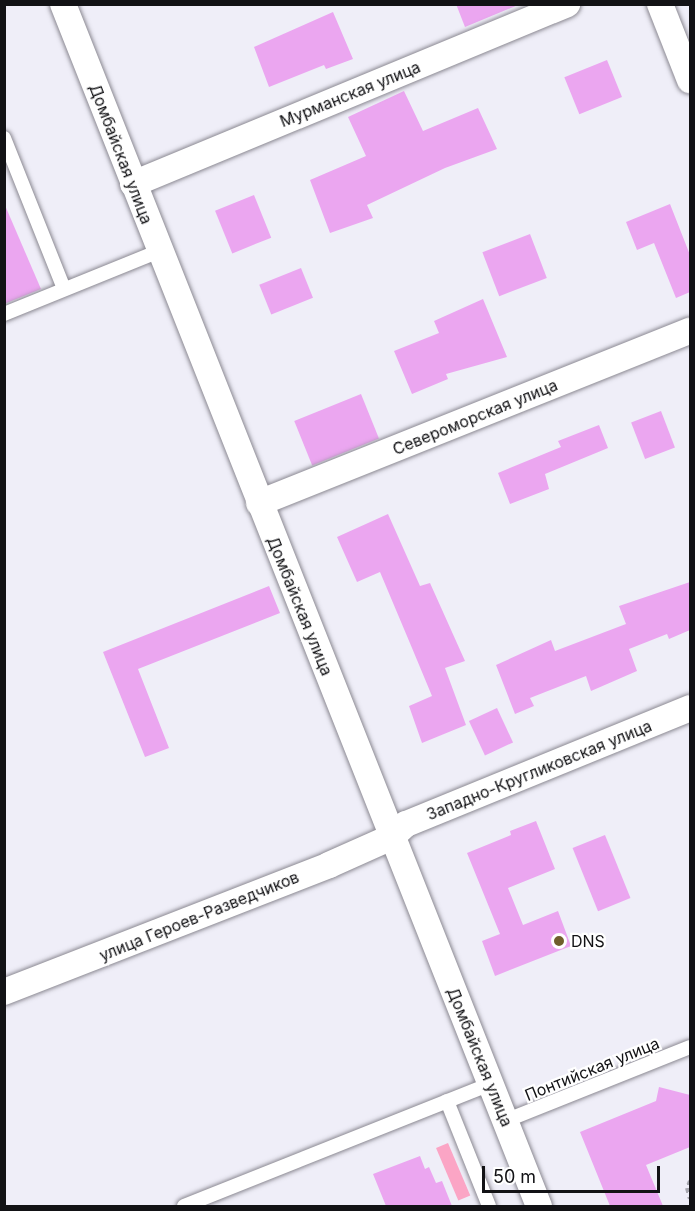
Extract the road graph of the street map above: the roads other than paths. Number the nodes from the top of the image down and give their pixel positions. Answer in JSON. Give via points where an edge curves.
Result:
{"nodes":[{"id":1,"x":63,"y":4,"type":"edge"},
{"id":2,"x":567,"y":4,"type":"edge"},
{"id":3,"x":660,"y":4,"type":"edge"},
{"id":4,"x":690,"y":80,"type":"edge"},
{"id":5,"x":4,"y":138,"type":"edge"},
{"id":6,"x":133,"y":184,"type":"junction"},
{"id":7,"x":159,"y":251,"type":"junction"},
{"id":8,"x":64,"y":289,"type":"junction"},
{"id":9,"x":4,"y":314,"type":"edge"},
{"id":10,"x":690,"y":331,"type":"edge"},
{"id":11,"x":259,"y":503,"type":"junction"},
{"id":12,"x":690,"y":708,"type":"edge"},
{"id":13,"x":392,"y":837,"type":"junction"},
{"id":14,"x":4,"y":992,"type":"edge"},
{"id":15,"x":690,"y":1047,"type":"edge"},
{"id":16,"x":490,"y":1084,"type":"junction"},
{"id":17,"x":447,"y":1101,"type":"junction"},
{"id":18,"x":505,"y":1121,"type":"junction"},
{"id":19,"x":184,"y":1206,"type":"edge"},
{"id":20,"x":489,"y":1206,"type":"edge"},
{"id":21,"x":539,"y":1206,"type":"edge"}],
"edges":[{"from":1,"to":6,"type":"street","name":"Домбайская улица"},
{"from":2,"to":6,"type":"street","name":"Мурманская улица"},
{"from":3,"to":4,"type":"street"},
{"from":5,"to":8,"type":"lane"},
{"from":6,"to":7,"type":"street","name":"Домбайская улица"},
{"from":7,"to":8,"type":"lane"},
{"from":7,"to":11,"type":"street","name":"Домбайская улица"},
{"from":8,"to":9,"type":"lane"},
{"from":10,"to":11,"type":"street","name":"Североморская улица"},
{"from":11,"to":13,"type":"street","name":"Домбайская улица"},
{"from":12,"to":13,"type":"street","name":"Западно-Кругликовская улица","via":[[406,824]]},
{"from":13,"to":14,"type":"street","name":"улица Героев-Разведчиков"},
{"from":13,"to":16,"type":"street","name":"Домбайская улица"},
{"from":15,"to":18,"type":"lane","name":"Понтийская улица"},
{"from":16,"to":17,"type":"lane"},
{"from":16,"to":18,"type":"street","name":"Домбайская улица"},
{"from":17,"to":19,"type":"lane"},
{"from":17,"to":20,"type":"lane"},
{"from":18,"to":21,"type":"street","name":"Домбайская улица"}]}
